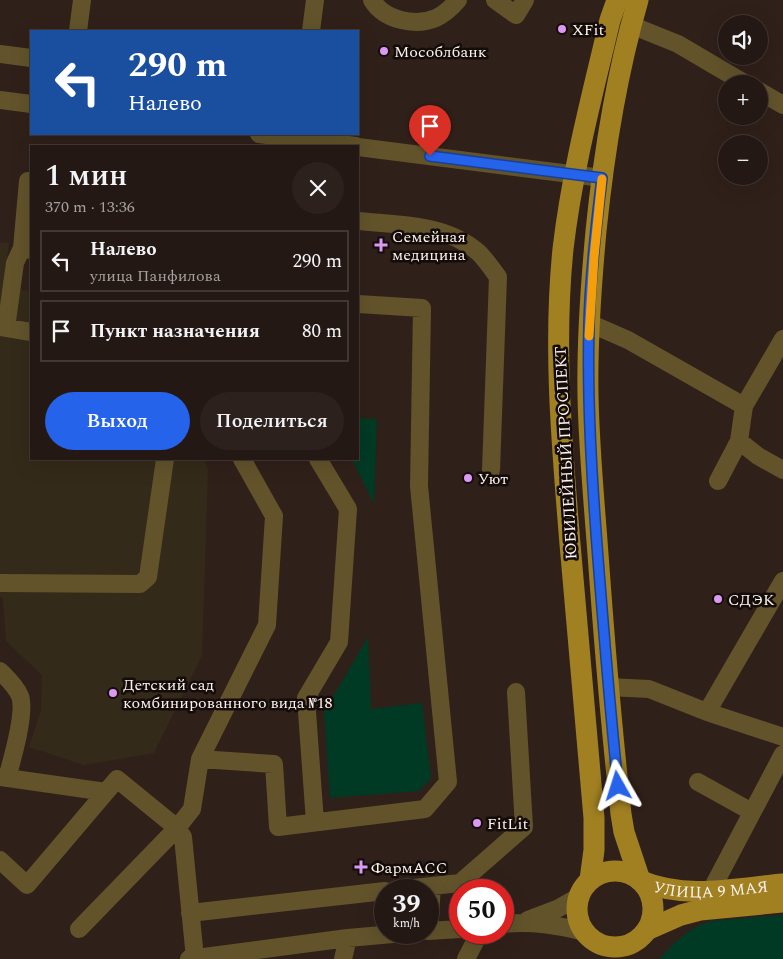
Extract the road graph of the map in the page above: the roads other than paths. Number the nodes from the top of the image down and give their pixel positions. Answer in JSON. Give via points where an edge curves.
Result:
{"nodes":[{"id":1,"x":82,"y":0,"type":"edge"},
{"id":2,"x":315,"y":0,"type":"edge"},
{"id":3,"x":372,"y":0,"type":"edge"},
{"id":4,"x":458,"y":0,"type":"edge"},
{"id":5,"x":495,"y":0,"type":"edge"},
{"id":6,"x":525,"y":0,"type":"edge"},
{"id":7,"x":617,"y":0,"type":"edge"},
{"id":8,"x":638,"y":0,"type":"edge"},
{"id":9,"x":631,"y":25,"type":"junction"},
{"id":10,"x":78,"y":30,"type":"edge"},
{"id":11,"x":311,"y":30,"type":"edge"},
{"id":12,"x":0,"y":54,"type":"edge"},
{"id":13,"x":30,"y":58,"type":"edge"},
{"id":14,"x":731,"y":75,"type":"edge"},
{"id":15,"x":768,"y":96,"type":"edge"},
{"id":16,"x":0,"y":100,"type":"edge"},
{"id":17,"x":30,"y":104,"type":"edge"},
{"id":18,"x":783,"y":105,"type":"edge"},
{"id":19,"x":265,"y":135,"type":"edge"},
{"id":20,"x":290,"y":139,"type":"edge"},
{"id":21,"x":347,"y":145,"type":"edge"},
{"id":22,"x":359,"y":146,"type":"edge"},
{"id":23,"x":573,"y":174,"type":"junction"},
{"id":24,"x":602,"y":178,"type":"junction"},
{"id":25,"x":30,"y":181,"type":"edge"},
{"id":26,"x":359,"y":221,"type":"edge"},
{"id":27,"x":26,"y":249,"type":"edge"},
{"id":28,"x":359,"y":304,"type":"edge"},
{"id":29,"x":589,"y":324,"type":"junction"},
{"id":30,"x":3,"y":328,"type":"edge"},
{"id":31,"x":30,"y":332,"type":"edge"},
{"id":32,"x":783,"y":339,"type":"edge"},
{"id":33,"x":744,"y":406,"type":"junction"},
{"id":34,"x":739,"y":441,"type":"junction"},
{"id":35,"x":165,"y":460,"type":"edge"},
{"id":36,"x":243,"y":460,"type":"edge"},
{"id":37,"x":319,"y":460,"type":"edge"},
{"id":38,"x":491,"y":470,"type":"dead end"},
{"id":39,"x":783,"y":470,"type":"edge"},
{"id":40,"x":718,"y":481,"type":"dead end"},
{"id":41,"x":783,"y":581,"type":"edge"},
{"id":42,"x":0,"y":583,"type":"edge"},
{"id":43,"x":0,"y":671,"type":"edge"},
{"id":44,"x":608,"y":687,"type":"junction"},
{"id":45,"x":516,"y":692,"type":"dead end"},
{"id":46,"x":707,"y":712,"type":"junction"},
{"id":47,"x":783,"y":737,"type":"edge"},
{"id":48,"x":783,"y":754,"type":"edge"},
{"id":49,"x":200,"y":759,"type":"junction"},
{"id":50,"x":3,"y":777,"type":"edge"},
{"id":51,"x":698,"y":782,"type":"dead end"},
{"id":52,"x":106,"y":792,"type":"junction"},
{"id":53,"x":752,"y":812,"type":"junction"},
{"id":54,"x":315,"y":822,"type":"junction"},
{"id":55,"x":177,"y":828,"type":"junction"},
{"id":56,"x":0,"y":860,"type":"edge"},
{"id":57,"x":640,"y":880,"type":"junction"},
{"id":58,"x":715,"y":882,"type":"dead end"},
{"id":59,"x":783,"y":884,"type":"edge"},
{"id":60,"x":439,"y":885,"type":"edge"},
{"id":61,"x":585,"y":888,"type":"junction"},
{"id":62,"x":374,"y":892,"type":"edge"},
{"id":63,"x":783,"y":902,"type":"edge"},
{"id":64,"x":190,"y":913,"type":"junction"},
{"id":65,"x":525,"y":922,"type":"junction"},
{"id":66,"x":514,"y":923,"type":"edge"},
{"id":67,"x":79,"y":929,"type":"dead end"},
{"id":68,"x":645,"y":932,"type":"junction"},
{"id":69,"x":588,"y":935,"type":"junction"},
{"id":70,"x":374,"y":936,"type":"edge"},
{"id":71,"x":348,"y":938,"type":"junction"},
{"id":72,"x":474,"y":944,"type":"edge"},
{"id":73,"x":192,"y":959,"type":"edge"},
{"id":74,"x":343,"y":959,"type":"edge"},
{"id":75,"x":466,"y":959,"type":"edge"},
{"id":76,"x":597,"y":959,"type":"edge"},
{"id":77,"x":636,"y":959,"type":"edge"}],
"edges":[{"from":1,"to":10,"type":"street"},
{"from":2,"to":11,"type":"street"},
{"from":3,"to":4,"type":"street","via":[[386,14],[402,21],[419,22],[436,18]]},
{"from":5,"to":6,"type":"street","via":[[516,15]]},
{"from":7,"to":23,"type":"main road","name":"ЮБИЛЕЙНЫЙ ПРОСПЕКТ"},
{"from":8,"to":9,"type":"main road","name":"ЮБИЛЕЙНЫЙ ПРОСПЕКТ"},
{"from":9,"to":14,"type":"street","via":[[678,44]]},
{"from":9,"to":24,"type":"main road","name":"ЮБИЛЕЙНЫЙ ПРОСПЕКТ","via":[[617,81]]},
{"from":12,"to":13,"type":"street"},
{"from":15,"to":18,"type":"street"},
{"from":16,"to":17,"type":"street"},
{"from":19,"to":20,"type":"street"},
{"from":20,"to":21,"type":"street"},
{"from":22,"to":23,"type":"street"},
{"from":23,"to":24,"type":"street"},
{"from":23,"to":61,"type":"main road","name":"ЮБИЛЕЙНЫЙ ПРОСПЕКТ","via":[[563,250],[559,386],[594,818],[594,850]]},
{"from":24,"to":29,"type":"main road","name":"ЮБИЛЕЙНЫЙ ПРОСПЕКТ"},
{"from":25,"to":27,"type":"street"},
{"from":26,"to":38,"type":"street","via":[[430,228],[455,237],[478,253],[498,277]]},
{"from":27,"to":30,"type":"street","via":[[15,264]]},
{"from":28,"to":54,"type":"street","via":[[422,308],[419,486],[448,782],[425,809]]},
{"from":29,"to":33,"type":"street","via":[[628,340]]},
{"from":29,"to":44,"type":"main road","name":"ЮБИЛЕЙНЫЙ ПРОСПЕКТ","via":[[590,450]]},
{"from":30,"to":31,"type":"street"},
{"from":32,"to":33,"type":"street"},
{"from":33,"to":34,"type":"street"},
{"from":34,"to":39,"type":"street"},
{"from":34,"to":40,"type":"street"},
{"from":35,"to":42,"type":"street","via":[[148,577],[140,584]]},
{"from":36,"to":49,"type":"street","via":[[274,516],[267,625]]},
{"from":37,"to":54,"type":"street","via":[[348,509],[339,642],[306,698]]},
{"from":41,"to":46,"type":"street"},
{"from":43,"to":50,"type":"street","via":[[20,697],[20,718]]},
{"from":44,"to":46,"type":"street","via":[[649,689]]},
{"from":44,"to":57,"type":"main road","name":"ЮБИЛЕЙНЫЙ ПРОСПЕКТ","via":[[622,823]]},
{"from":45,"to":60,"type":"street","via":[[524,827],[460,883]]},
{"from":46,"to":47,"type":"street"},
{"from":48,"to":53,"type":"street"},
{"from":49,"to":54,"type":"street","via":[[274,764],[278,827]]},
{"from":49,"to":55,"type":"street","via":[[192,809]]},
{"from":50,"to":52,"type":"street"},
{"from":51,"to":53,"type":"street"},
{"from":52,"to":55,"type":"street","via":[[117,779]]},
{"from":52,"to":56,"type":"street","via":[[27,885]]},
{"from":53,"to":58,"type":"street"},
{"from":55,"to":64,"type":"street","via":[[182,838]]},
{"from":55,"to":67,"type":"street"},
{"from":57,"to":59,"type":"main road","name":"УЛИЦА 9 МАЯ","via":[[680,892]]},
{"from":57,"to":61,"type":"main road","via":[[626,873],[610,871],[600,874]]},
{"from":57,"to":68,"type":"main road","name":"ЮБИЛЕЙНЫЙ ПРОСПЕКТ","via":[[651,896],[653,906]]},
{"from":61,"to":65,"type":"street","via":[[557,909]]},
{"from":61,"to":69,"type":"main road","name":"ЮБИЛЕЙНЫЙ ПРОСПЕКТ","via":[[577,906],[578,916]]},
{"from":62,"to":64,"type":"street"},
{"from":63,"to":68,"type":"main road","name":"УЛИЦА 9 МАЯ","via":[[700,910]]},
{"from":64,"to":73,"type":"street"},
{"from":65,"to":66,"type":"street"},
{"from":65,"to":69,"type":"street","via":[[557,925]]},
{"from":68,"to":69,"type":"main road","via":[[627,945],[618,947],[599,944]]},
{"from":68,"to":77,"type":"main road","name":"ЮБИЛЕЙНЫЙ ПРОСПЕКТ"},
{"from":69,"to":76,"type":"main road","name":"ЮБИЛЕЙНЫЙ ПРОСПЕКТ"},
{"from":70,"to":71,"type":"street"},
{"from":71,"to":73,"type":"street"},
{"from":71,"to":74,"type":"street"},
{"from":72,"to":75,"type":"street"}]}
